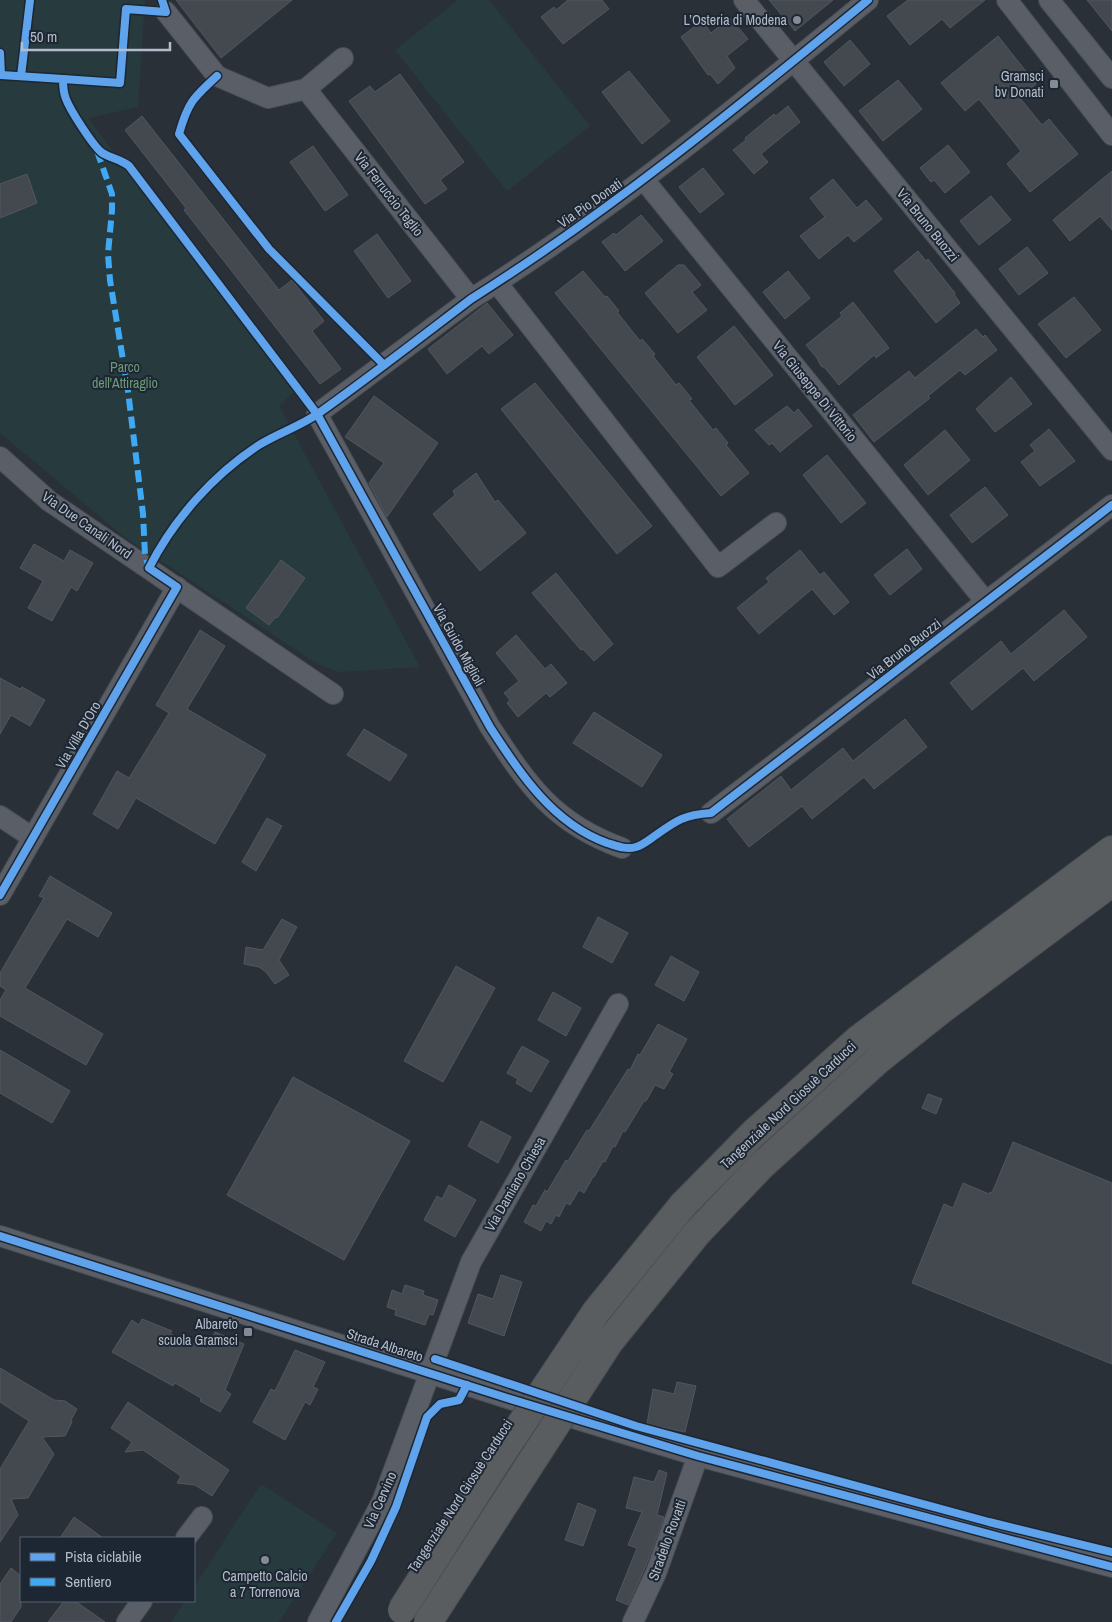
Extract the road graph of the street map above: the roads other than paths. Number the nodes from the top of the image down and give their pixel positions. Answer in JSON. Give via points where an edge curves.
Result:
{"nodes":[{"id":1,"x":744,"y":0,"type":"edge"},
{"id":2,"x":868,"y":0,"type":"edge"},
{"id":3,"x":1007,"y":0,"type":"edge"},
{"id":4,"x":1048,"y":0,"type":"edge"},
{"id":5,"x":166,"y":12,"type":"dead end"},
{"id":6,"x":343,"y":58,"type":"dead end"},
{"id":7,"x":794,"y":60,"type":"junction"},
{"id":8,"x":1112,"y":78,"type":"edge"},
{"id":9,"x":306,"y":89,"type":"junction"},
{"id":10,"x":1112,"y":135,"type":"edge"},
{"id":11,"x":644,"y":180,"type":"junction"},
{"id":12,"x":497,"y":283,"type":"junction"},
{"id":13,"x":471,"y":299,"type":"junction"},
{"id":14,"x":317,"y":414,"type":"joint"},
{"id":15,"x":1112,"y":450,"type":"edge"},
{"id":16,"x":0,"y":457,"type":"edge"},
{"id":17,"x":1112,"y":505,"type":"edge"},
{"id":18,"x":776,"y":523,"type":"dead end"},
{"id":19,"x":177,"y":587,"type":"junction"},
{"id":20,"x":986,"y":602,"type":"junction"},
{"id":21,"x":333,"y":694,"type":"dead end"},
{"id":22,"x":711,"y":813,"type":"dead end"},
{"id":23,"x":0,"y":816,"type":"edge"},
{"id":24,"x":33,"y":838,"type":"junction"},
{"id":25,"x":622,"y":848,"type":"dead end"},
{"id":26,"x":1112,"y":850,"type":"edge"},
{"id":27,"x":1112,"y":882,"type":"edge"},
{"id":28,"x":0,"y":895,"type":"edge"},
{"id":29,"x":1100,"y":897,"type":"edge"},
{"id":30,"x":618,"y":1004,"type":"dead end"},
{"id":31,"x":0,"y":1236,"type":"edge"},
{"id":32,"x":429,"y":1372,"type":"junction"},
{"id":33,"x":698,"y":1456,"type":"junction"},
{"id":34,"x":202,"y":1517,"type":"dead end"},
{"id":35,"x":187,"y":1537,"type":"edge"},
{"id":36,"x":1112,"y":1567,"type":"edge"},
{"id":37,"x":141,"y":1602,"type":"edge"},
{"id":38,"x":398,"y":1616,"type":"edge"},
{"id":39,"x":127,"y":1622,"type":"edge"},
{"id":40,"x":318,"y":1622,"type":"edge"},
{"id":41,"x":428,"y":1622,"type":"edge"},
{"id":42,"x":633,"y":1622,"type":"edge"}],
"edges":[{"from":1,"to":7,"type":"street","name":"Via Bruno Buozzi"},
{"from":2,"to":7,"type":"street","name":"Via Pio Donati"},
{"from":3,"to":10,"type":"street"},
{"from":4,"to":8,"type":"street"},
{"from":5,"to":9,"type":"street","via":[[217,76],[268,98]]},
{"from":6,"to":9,"type":"street"},
{"from":7,"to":11,"type":"street","name":"Via Pio Donati"},
{"from":7,"to":15,"type":"street","name":"Via Bruno Buozzi"},
{"from":9,"to":13,"type":"street","name":"Via Ferruccio Teglio"},
{"from":11,"to":12,"type":"street","name":"Via Pio Donati"},
{"from":11,"to":20,"type":"street","name":"Via Giuseppe Di Vittorio"},
{"from":12,"to":13,"type":"street","name":"Via Pio Donati"},
{"from":12,"to":18,"type":"street","via":[[718,567]]},
{"from":13,"to":14,"type":"street","name":"Via Pio Donati"},
{"from":14,"to":25,"type":"street","name":"Via Guido Miglioli","via":[[490,727],[519,771],[539,796],[578,828]]},
{"from":16,"to":19,"type":"street","name":"Via Due Canali Nord","via":[[49,501]]},
{"from":17,"to":20,"type":"street","name":"Via Bruno Buozzi"},
{"from":19,"to":21,"type":"street","name":"Via Due Canali Nord"},
{"from":19,"to":24,"type":"street","name":"Via Villa D'Oro"},
{"from":20,"to":22,"type":"street","name":"Via Bruno Buozzi"},
{"from":23,"to":24,"type":"street"},
{"from":24,"to":28,"type":"street","name":"Via Villa D'Oro"},
{"from":26,"to":38,"type":"highway","name":"Tangenziale Nord Giosuè Carducci","bridge":true,"via":[[859,1039],[754,1133],[683,1205],[596,1312]]},
{"from":27,"to":29,"type":"highway","name":"Tangenziale Nord Giosuè Carducci"},
{"from":29,"to":41,"type":"highway","name":"Tangenziale Nord Giosuè Carducci","bridge":true,"via":[[942,1008],[879,1059],[761,1166],[697,1233],[609,1342]]},
{"from":30,"to":32,"type":"street","name":"Via Damiano Chiesa","via":[[471,1262]]},
{"from":31,"to":32,"type":"street","name":"Strada Albareto"},
{"from":32,"to":33,"type":"street","name":"Strada Albareto"},
{"from":32,"to":40,"type":"street","name":"Via Cervino","via":[[382,1502]]},
{"from":33,"to":36,"type":"street","name":"Strada Albareto"},
{"from":33,"to":42,"type":"street","name":"Stradello Rovatti","via":[[656,1573]]},
{"from":34,"to":35,"type":"street"},
{"from":37,"to":39,"type":"street"}]}
